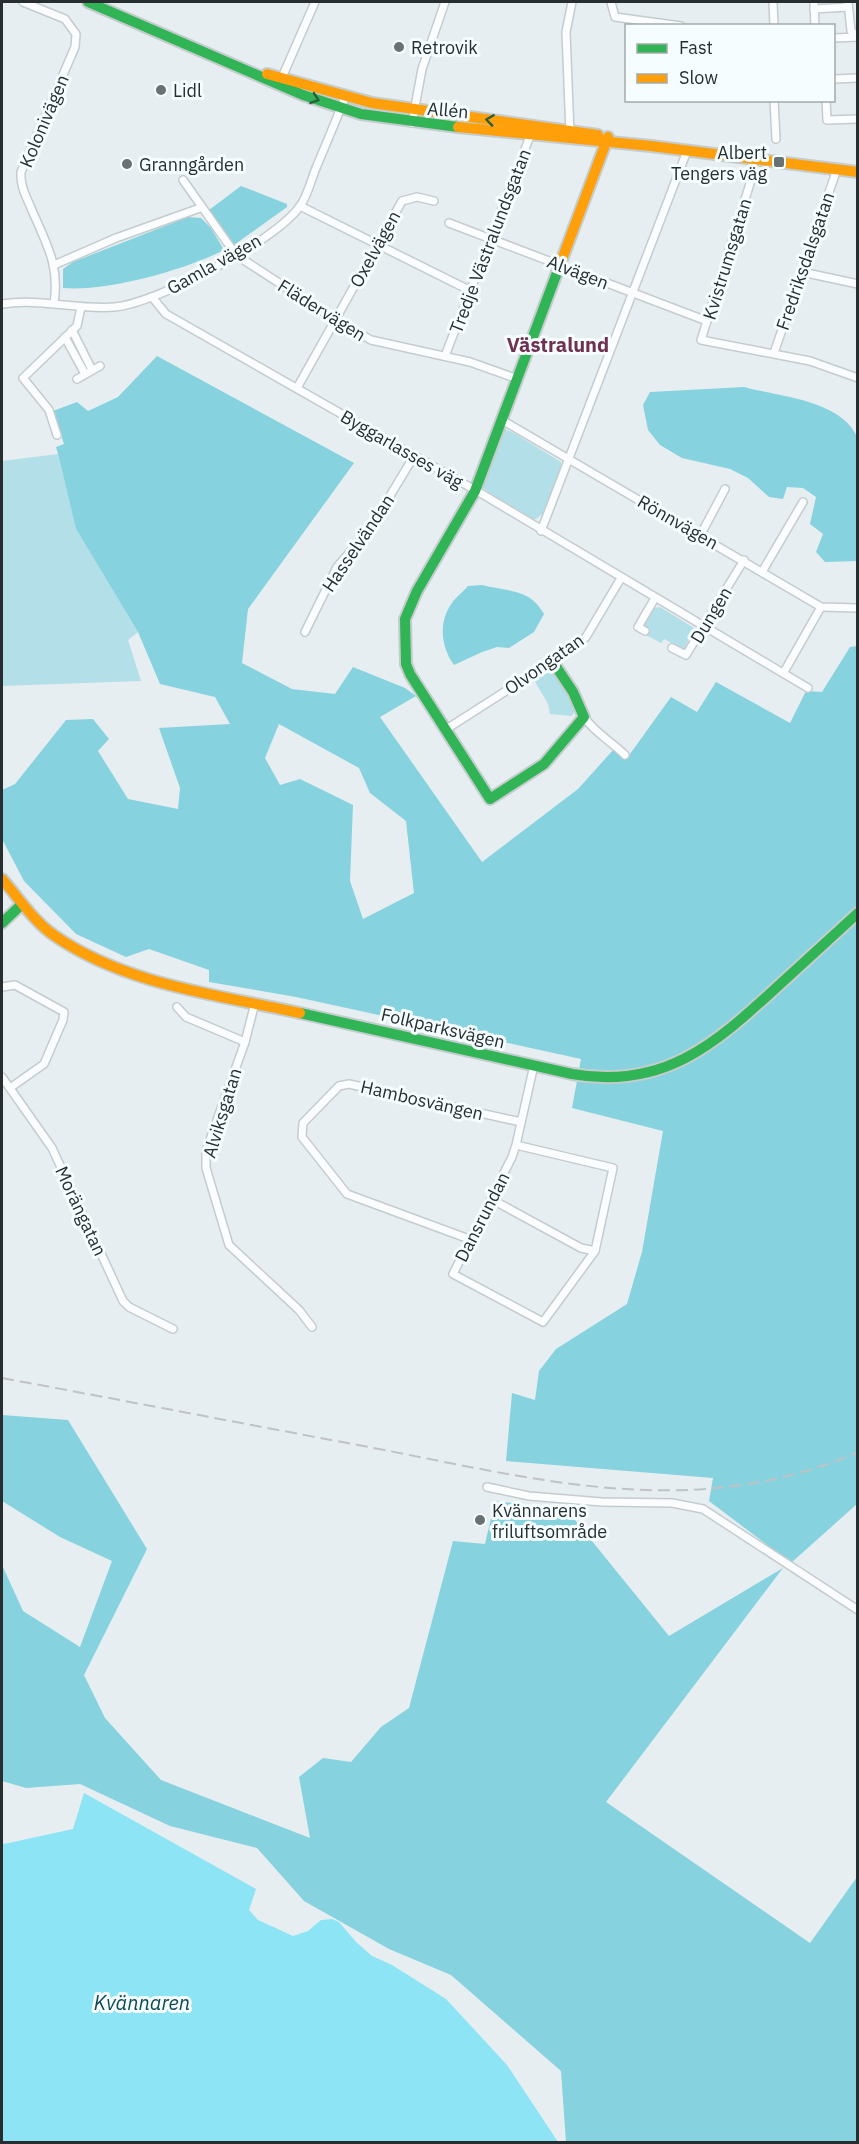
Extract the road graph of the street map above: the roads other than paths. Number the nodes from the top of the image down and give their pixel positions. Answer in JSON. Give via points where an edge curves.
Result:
{"nodes":[{"id":1,"x":22,"y":2,"type":"edge"},
{"id":2,"x":90,"y":2,"type":"edge"},
{"id":3,"x":315,"y":2,"type":"edge"},
{"id":4,"x":445,"y":2,"type":"edge"},
{"id":5,"x":572,"y":2,"type":"edge"},
{"id":6,"x":611,"y":2,"type":"edge"},
{"id":7,"x":773,"y":2,"type":"edge"},
{"id":8,"x":848,"y":4,"type":"edge"},
{"id":9,"x":814,"y":5,"type":"edge"},
{"id":10,"x":666,"y":24,"type":"edge"},
{"id":11,"x":774,"y":24,"type":"edge"},
{"id":12,"x":815,"y":24,"type":"edge"},
{"id":13,"x":858,"y":37,"type":"edge"},
{"id":14,"x":835,"y":38,"type":"edge"},
{"id":15,"x":858,"y":78,"type":"edge"},
{"id":16,"x":835,"y":79,"type":"edge"},
{"id":17,"x":280,"y":81,"type":"junction"},
{"id":18,"x":345,"y":97,"type":"junction"},
{"id":19,"x":774,"y":102,"type":"edge"},
{"id":20,"x":826,"y":102,"type":"edge"},
{"id":21,"x":341,"y":108,"type":"junction"},
{"id":22,"x":414,"y":110,"type":"junction"},
{"id":23,"x":858,"y":119,"type":"edge"},
{"id":24,"x":412,"y":123,"type":"junction"},
{"id":25,"x":533,"y":130,"type":"junction"},
{"id":26,"x":570,"y":135,"type":"junction"},
{"id":27,"x":607,"y":140,"type":"junction"},
{"id":28,"x":776,"y":140,"type":"dead end"},
{"id":29,"x":687,"y":151,"type":"junction"},
{"id":30,"x":837,"y":170,"type":"junction"},
{"id":31,"x":858,"y":172,"type":"edge"},
{"id":32,"x":752,"y":177,"type":"dead end"},
{"id":33,"x":183,"y":180,"type":"dead end"},
{"id":34,"x":434,"y":201,"type":"dead end"},
{"id":35,"x":300,"y":206,"type":"junction"},
{"id":36,"x":200,"y":207,"type":"junction"},
{"id":37,"x":449,"y":223,"type":"dead end"},
{"id":38,"x":492,"y":240,"type":"junction"},
{"id":39,"x":379,"y":243,"type":"junction"},
{"id":40,"x":236,"y":255,"type":"junction"},
{"id":41,"x":54,"y":265,"type":"junction"},
{"id":42,"x":560,"y":265,"type":"junction"},
{"id":43,"x":802,"y":272,"type":"junction"},
{"id":44,"x":858,"y":284,"type":"edge"},
{"id":45,"x":471,"y":291,"type":"junction"},
{"id":46,"x":633,"y":293,"type":"junction"},
{"id":47,"x":152,"y":297,"type":"junction"},
{"id":48,"x":54,"y":303,"type":"junction"},
{"id":49,"x":2,"y":304,"type":"edge"},
{"id":50,"x":81,"y":307,"type":"junction"},
{"id":51,"x":336,"y":320,"type":"junction"},
{"id":52,"x":707,"y":321,"type":"junction"},
{"id":53,"x":72,"y":330,"type":"junction"},
{"id":54,"x":65,"y":338,"type":"junction"},
{"id":55,"x":774,"y":353,"type":"junction"},
{"id":56,"x":445,"y":356,"type":"junction"},
{"id":57,"x":100,"y":366,"type":"dead end"},
{"id":58,"x":92,"y":370,"type":"junction"},
{"id":59,"x":85,"y":374,"type":"junction"},
{"id":60,"x":858,"y":378,"type":"edge"},
{"id":61,"x":77,"y":379,"type":"dead end"},
{"id":62,"x":518,"y":379,"type":"junction"},
{"id":63,"x":297,"y":388,"type":"junction"},
{"id":64,"x":502,"y":420,"type":"junction"},
{"id":65,"x":57,"y":435,"type":"dead end"},
{"id":66,"x":414,"y":456,"type":"junction"},
{"id":67,"x":569,"y":460,"type":"junction"},
{"id":68,"x":725,"y":489,"type":"dead end"},
{"id":69,"x":475,"y":491,"type":"junction"},
{"id":70,"x":803,"y":502,"type":"dead end"},
{"id":71,"x":541,"y":531,"type":"junction"},
{"id":72,"x":700,"y":536,"type":"junction"},
{"id":73,"x":744,"y":560,"type":"junction"},
{"id":74,"x":762,"y":572,"type":"junction"},
{"id":75,"x":621,"y":578,"type":"junction"},
{"id":76,"x":655,"y":598,"type":"junction"},
{"id":77,"x":821,"y":607,"type":"junction"},
{"id":78,"x":858,"y":608,"type":"edge"},
{"id":79,"x":704,"y":627,"type":"junction"},
{"id":80,"x":645,"y":631,"type":"dead end"},
{"id":81,"x":305,"y":632,"type":"dead end"},
{"id":82,"x":672,"y":648,"type":"dead end"},
{"id":83,"x":553,"y":662,"type":"junction"},
{"id":84,"x":784,"y":672,"type":"junction"},
{"id":85,"x":808,"y":688,"type":"dead end"},
{"id":86,"x":584,"y":717,"type":"junction"},
{"id":87,"x":445,"y":730,"type":"junction"},
{"id":88,"x":625,"y":755,"type":"dead end"},
{"id":89,"x":2,"y":879,"type":"edge"},
{"id":90,"x":22,"y":904,"type":"junction"},
{"id":91,"x":858,"y":913,"type":"edge"},
{"id":92,"x":2,"y":923,"type":"edge"},
{"id":93,"x":2,"y":987,"type":"edge"},
{"id":94,"x":255,"y":1003,"type":"junction"},
{"id":95,"x":177,"y":1007,"type":"dead end"},
{"id":96,"x":245,"y":1042,"type":"junction"},
{"id":97,"x":534,"y":1065,"type":"junction"},
{"id":98,"x":2,"y":1077,"type":"edge"},
{"id":99,"x":10,"y":1088,"type":"junction"},
{"id":100,"x":521,"y":1122,"type":"junction"},
{"id":101,"x":516,"y":1145,"type":"junction"},
{"id":102,"x":491,"y":1199,"type":"junction"},
{"id":103,"x":469,"y":1239,"type":"junction"},
{"id":104,"x":595,"y":1251,"type":"junction"},
{"id":105,"x":312,"y":1327,"type":"dead end"},
{"id":106,"x":173,"y":1329,"type":"dead end"},
{"id":107,"x":487,"y":1487,"type":"dead end"},
{"id":108,"x":858,"y":1610,"type":"edge"}],
"edges":[{"from":1,"to":41,"type":"street","name":"Kolonivägen","via":[[65,19],[76,34],[75,46],[21,172],[22,187]]},
{"from":2,"to":17,"type":"main road","name":"Allén"},
{"from":3,"to":17,"type":"street"},
{"from":4,"to":22,"type":"street","via":[[422,69]]},
{"from":5,"to":26,"type":"street","via":[[566,32]]},
{"from":6,"to":10,"type":"street","via":[[615,17]]},
{"from":7,"to":11,"type":"street"},
{"from":8,"to":9,"type":"street"},
{"from":8,"to":13,"type":"street","via":[[851,31]]},
{"from":9,"to":12,"type":"street"},
{"from":13,"to":14,"type":"street"},
{"from":15,"to":16,"type":"street"},
{"from":17,"to":18,"type":"main road","name":"Allén"},
{"from":17,"to":21,"type":"main road","name":"Allén","one_way":true},
{"from":18,"to":21,"type":"street","name":"Gamla vägen"},
{"from":18,"to":22,"type":"main road","name":"Allén"},
{"from":19,"to":28,"type":"street"},
{"from":20,"to":23,"type":"street","via":[[827,120]]},
{"from":21,"to":24,"type":"main road","name":"Allén"},
{"from":21,"to":35,"type":"street","name":"Gamla vägen"},
{"from":22,"to":24,"type":"street"},
{"from":25,"to":22,"type":"main road","name":"Allén","one_way":true},
{"from":24,"to":25,"type":"main road","name":"Allén"},
{"from":25,"to":26,"type":"main road","name":"Allén"},
{"from":25,"to":38,"type":"street","name":"Tredje Västralundsgatan"},
{"from":26,"to":27,"type":"main road","name":"Allén"},
{"from":27,"to":29,"type":"main road","name":"Allén"},
{"from":27,"to":42,"type":"main road"},
{"from":29,"to":30,"type":"main road","name":"Allén"},
{"from":29,"to":46,"type":"street"},
{"from":30,"to":31,"type":"main road","name":"Allén"},
{"from":30,"to":43,"type":"street","name":"Fredriksdalsgatan"},
{"from":32,"to":52,"type":"street","name":"Kvistrumsgatan"},
{"from":33,"to":36,"type":"street"},
{"from":34,"to":39,"type":"street","name":"Oxelvägen","via":[[417,197],[402,201]]},
{"from":35,"to":39,"type":"street"},
{"from":35,"to":40,"type":"street","name":"Gamla vägen"},
{"from":36,"to":40,"type":"street"},
{"from":36,"to":41,"type":"street"},
{"from":37,"to":38,"type":"street","name":"Alvägen"},
{"from":38,"to":42,"type":"street","name":"Alvägen"},
{"from":38,"to":45,"type":"street","name":"Tredje Västralundsgatan"},
{"from":39,"to":45,"type":"street"},
{"from":39,"to":51,"type":"street","name":"Oxelvägen"},
{"from":40,"to":47,"type":"street","name":"Gamla vägen"},
{"from":40,"to":51,"type":"street","name":"Flädervägen"},
{"from":41,"to":48,"type":"street","name":"Kolonivägen"},
{"from":42,"to":46,"type":"street","name":"Alvägen"},
{"from":42,"to":62,"type":"main road"},
{"from":43,"to":44,"type":"street"},
{"from":43,"to":55,"type":"street","name":"Fredriksdalsgatan"},
{"from":45,"to":56,"type":"street","name":"Tredje Västralundsgatan"},
{"from":46,"to":52,"type":"street","name":"Alvägen"},
{"from":46,"to":67,"type":"street"},
{"from":47,"to":50,"type":"street","name":"Gamla vägen","via":[[117,306]]},
{"from":47,"to":63,"type":"street","name":"Byggarlasses väg","via":[[166,314]]},
{"from":48,"to":49,"type":"street","name":"Gamla vägen"},
{"from":48,"to":50,"type":"street","name":"Gamla vägen"},
{"from":50,"to":53,"type":"street","via":[[77,326]]},
{"from":51,"to":56,"type":"street","name":"Flädervägen","via":[[371,340]]},
{"from":51,"to":63,"type":"street","name":"Oxelvägen"},
{"from":52,"to":55,"type":"street","name":"Kvistrumsgatan","via":[[701,340]]},
{"from":53,"to":54,"type":"street"},
{"from":53,"to":58,"type":"street"},
{"from":54,"to":59,"type":"street"},
{"from":54,"to":65,"type":"street","via":[[23,378],[49,410]]},
{"from":55,"to":60,"type":"street"},
{"from":56,"to":62,"type":"street","name":"Flädervägen"},
{"from":57,"to":58,"type":"street"},
{"from":58,"to":59,"type":"street"},
{"from":59,"to":61,"type":"street"},
{"from":62,"to":64,"type":"main road"},
{"from":63,"to":66,"type":"street","name":"Byggarlasses väg"},
{"from":64,"to":67,"type":"street","name":"Rönnvägen"},
{"from":64,"to":69,"type":"main road"},
{"from":66,"to":69,"type":"street","name":"Byggarlasses väg"},
{"from":66,"to":81,"type":"street","name":"Hasselvändan","via":[[370,530],[337,567]]},
{"from":67,"to":71,"type":"street"},
{"from":67,"to":72,"type":"street","name":"Rönnvägen"},
{"from":68,"to":72,"type":"street"},
{"from":69,"to":71,"type":"street","name":"Byggarlasses väg"},
{"from":69,"to":87,"type":"main road","via":[[405,619],[406,664]]},
{"from":70,"to":74,"type":"street"},
{"from":71,"to":75,"type":"street","name":"Byggarlasses väg"},
{"from":72,"to":73,"type":"street","name":"Rönnvägen"},
{"from":73,"to":74,"type":"street","name":"Rönnvägen"},
{"from":73,"to":79,"type":"street","name":"Dungen"},
{"from":74,"to":77,"type":"street","name":"Rönnvägen"},
{"from":75,"to":76,"type":"street","name":"Byggarlasses väg"},
{"from":75,"to":83,"type":"street","name":"Olvongatan","via":[[586,637]]},
{"from":76,"to":79,"type":"street","name":"Byggarlasses väg"},
{"from":76,"to":80,"type":"street","via":[[638,627]]},
{"from":77,"to":78,"type":"street","name":"Rönnvägen"},
{"from":77,"to":84,"type":"street"},
{"from":79,"to":82,"type":"street","name":"Dungen","via":[[686,655]]},
{"from":79,"to":84,"type":"street","name":"Byggarlasses väg"},
{"from":83,"to":86,"type":"main road"},
{"from":83,"to":87,"type":"street","name":"Olvongatan"},
{"from":84,"to":85,"type":"street","name":"Byggarlasses väg"},
{"from":86,"to":87,"type":"main road","via":[[544,764],[490,799]]},
{"from":86,"to":88,"type":"street"},
{"from":89,"to":90,"type":"main road","name":"Folkparksvägen"},
{"from":90,"to":92,"type":"main road"},
{"from":90,"to":94,"type":"main road","name":"Folkparksvägen","via":[[55,936],[108,966]]},
{"from":91,"to":97,"type":"main road","name":"Folkparksvägen","via":[[729,1032],[695,1056],[658,1071],[609,1078]]},
{"from":93,"to":99,"type":"street","via":[[15,985],[64,1012],[44,1064]]},
{"from":94,"to":96,"type":"street","name":"Alviksgatan"},
{"from":94,"to":97,"type":"main road","name":"Folkparksvägen"},
{"from":95,"to":96,"type":"street","via":[[186,1017]]},
{"from":96,"to":105,"type":"street","name":"Alviksgatan","via":[[206,1151],[206,1168],[230,1245]]},
{"from":97,"to":100,"type":"street","name":"Dansrundan"},
{"from":98,"to":99,"type":"street","name":"Morängatan"},
{"from":99,"to":106,"type":"street","name":"Morängatan","via":[[52,1148],[123,1301]]},
{"from":100,"to":101,"type":"street","name":"Dansrundan"},
{"from":100,"to":103,"type":"street","name":"Hambosvängen","via":[[349,1083],[339,1086],[303,1124],[302,1137],[347,1194]]},
{"from":101,"to":102,"type":"street","name":"Dansrundan"},
{"from":101,"to":104,"type":"street","name":"Dansrundan","via":[[614,1168]]},
{"from":102,"to":103,"type":"street","name":"Dansrundan"},
{"from":102,"to":104,"type":"street","via":[[581,1248]]},
{"from":103,"to":104,"type":"street","name":"Dansrundan","via":[[453,1274],[543,1322]]},
{"from":107,"to":108,"type":"street","via":[[529,1496],[680,1504],[703,1509]]}]}
